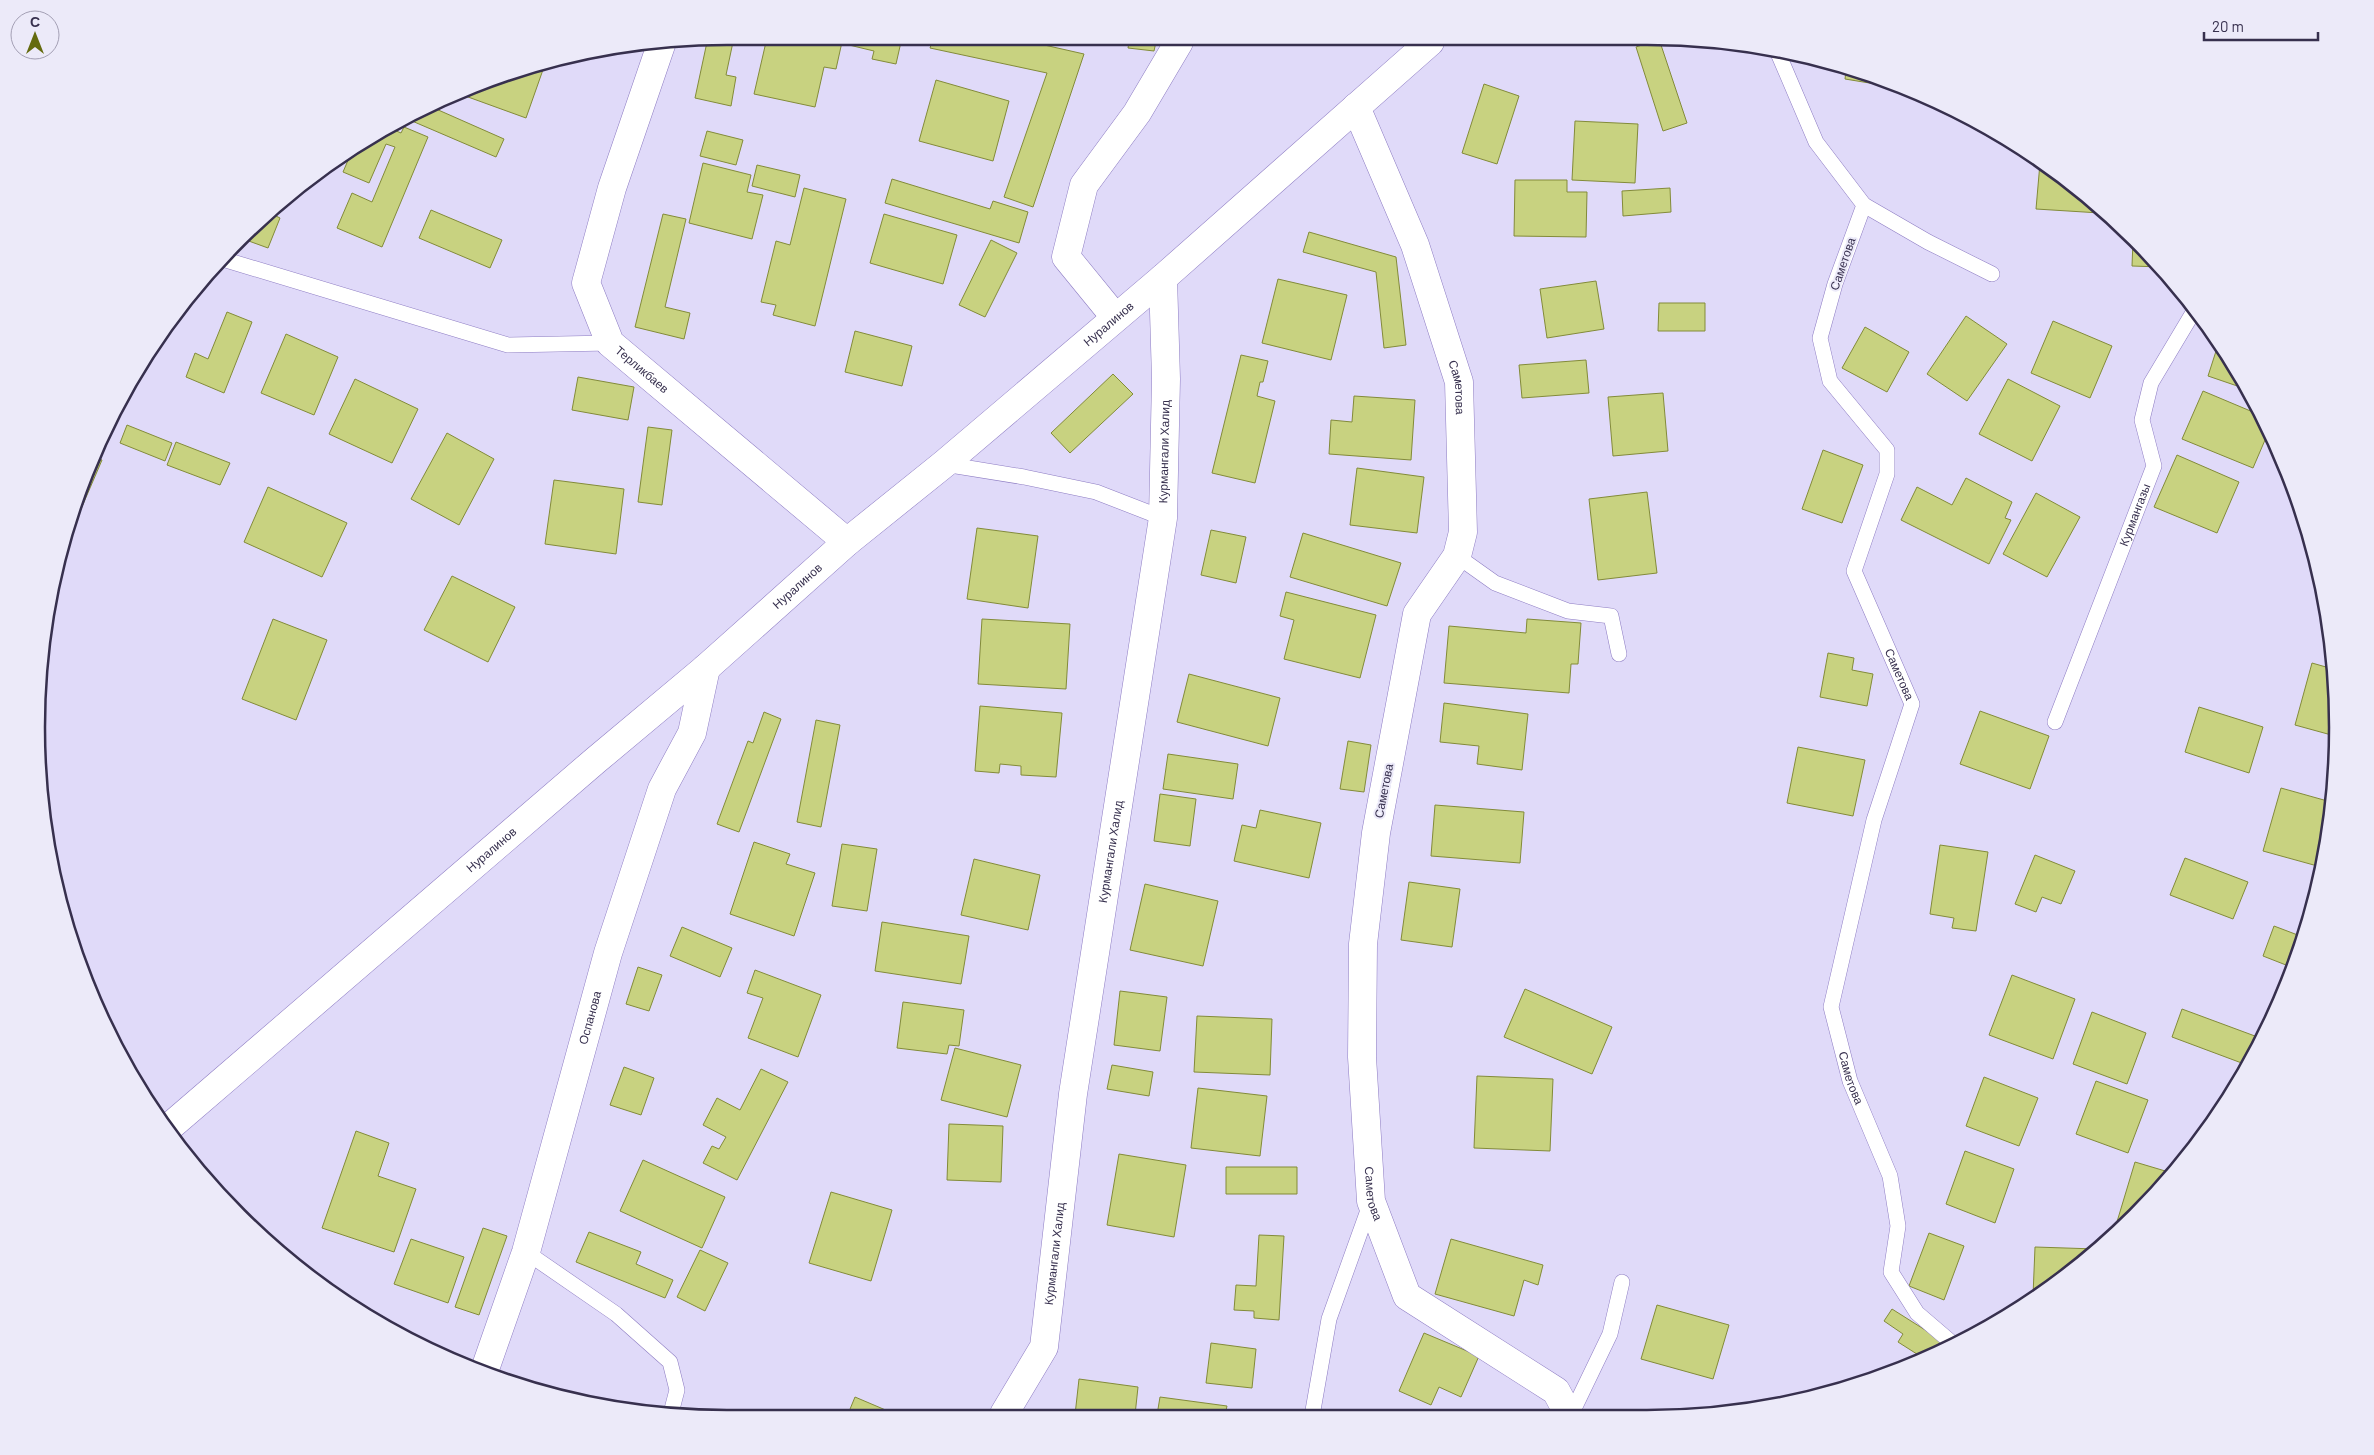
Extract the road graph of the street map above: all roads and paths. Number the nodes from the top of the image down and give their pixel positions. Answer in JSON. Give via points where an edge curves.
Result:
{"nodes":[{"id":1,"x":1177,"y":45,"type":"edge"},
{"id":2,"x":1427,"y":45,"type":"edge"},
{"id":3,"x":660,"y":49,"type":"edge"},
{"id":4,"x":1780,"y":58,"type":"edge"},
{"id":5,"x":1356,"y":107,"type":"junction"},
{"id":6,"x":1864,"y":205,"type":"junction"},
{"id":7,"x":229,"y":261,"type":"edge"},
{"id":8,"x":1992,"y":274,"type":"dead end"},
{"id":9,"x":1163,"y":278,"type":"junction"},
{"id":10,"x":2191,"y":316,"type":"edge"},
{"id":11,"x":1115,"y":317,"type":"junction"},
{"id":12,"x":610,"y":343,"type":"junction"},
{"id":13,"x":944,"y":464,"type":"junction"},
{"id":14,"x":1163,"y":518,"type":"junction"},
{"id":15,"x":847,"y":542,"type":"junction"},
{"id":16,"x":1457,"y":556,"type":"junction"},
{"id":17,"x":1619,"y":654,"type":"dead end"},
{"id":18,"x":706,"y":668,"type":"junction"},
{"id":19,"x":2056,"y":722,"type":"dead end"},
{"id":20,"x":172,"y":1124,"type":"edge"},
{"id":21,"x":1371,"y":1201,"type":"junction"},
{"id":22,"x":526,"y":1252,"type":"junction"},
{"id":23,"x":1622,"y":1282,"type":"dead end"},
{"id":24,"x":1948,"y":1340,"type":"edge"},
{"id":25,"x":486,"y":1366,"type":"edge"},
{"id":26,"x":672,"y":1408,"type":"edge"},
{"id":27,"x":1006,"y":1410,"type":"edge"},
{"id":28,"x":1313,"y":1410,"type":"edge"},
{"id":29,"x":1566,"y":1410,"type":"edge"},
{"id":30,"x":1573,"y":1410,"type":"edge"}],
"edges":[{"from":1,"to":11,"type":"street","via":[[1137,113],[1084,185],[1066,257]]},
{"from":2,"to":5,"type":"street","name":"Нуралинов"},
{"from":3,"to":12,"type":"street","name":"Терликбаев","via":[[612,188],[586,283]]},
{"from":4,"to":6,"type":"lane","via":[[1816,142]]},
{"from":5,"to":9,"type":"street","name":"Нуралинов"},
{"from":5,"to":16,"type":"street","name":"Саметова","via":[[1415,245],[1459,382],[1464,532]]},
{"from":6,"to":8,"type":"lane"},
{"from":6,"to":24,"type":"lane","name":"Саметова","via":[[1835,284],[1820,338],[1830,381],[1887,450],[1887,474],[1854,571],[1912,704],[1874,820],[1830,1007],[1850,1081],[1890,1176],[1898,1226],[1891,1272],[1917,1313]]},
{"from":7,"to":12,"type":"lane","via":[[508,344]]},
{"from":9,"to":11,"type":"street","name":"Нуралинов"},
{"from":9,"to":14,"type":"street","name":"Курмангали Халид","via":[[1166,379]]},
{"from":10,"to":19,"type":"lane","name":"Курмангазы","via":[[2150,383],[2142,420],[2154,466]]},
{"from":11,"to":13,"type":"street","name":"Нуралинов"},
{"from":12,"to":15,"type":"street","name":"Терликбаев"},
{"from":13,"to":14,"type":"lane","via":[[1096,492]]},
{"from":13,"to":15,"type":"street","name":"Нуралинов"},
{"from":14,"to":27,"type":"street","name":"Курмангали Халид","via":[[1073,1094],[1044,1347]]},
{"from":15,"to":18,"type":"street","name":"Нуралинов"},
{"from":16,"to":17,"type":"lane","via":[[1495,583],[1568,611],[1611,616]]},
{"from":16,"to":21,"type":"street","name":"Саметова","via":[[1417,614],[1376,833],[1363,944],[1362,1057]]},
{"from":18,"to":20,"type":"street","name":"Нуралинов"},
{"from":18,"to":22,"type":"street","name":"Оспанова","via":[[692,733],[662,789],[608,953]]},
{"from":21,"to":28,"type":"lane","via":[[1329,1319]]},
{"from":21,"to":29,"type":"street","name":"Саметова","via":[[1407,1296],[1556,1392]]},
{"from":22,"to":25,"type":"street","name":"Оспанова"},
{"from":22,"to":26,"type":"lane","via":[[616,1314],[670,1362],[677,1390]]},
{"from":23,"to":30,"type":"lane","via":[[1610,1334]]}]}
